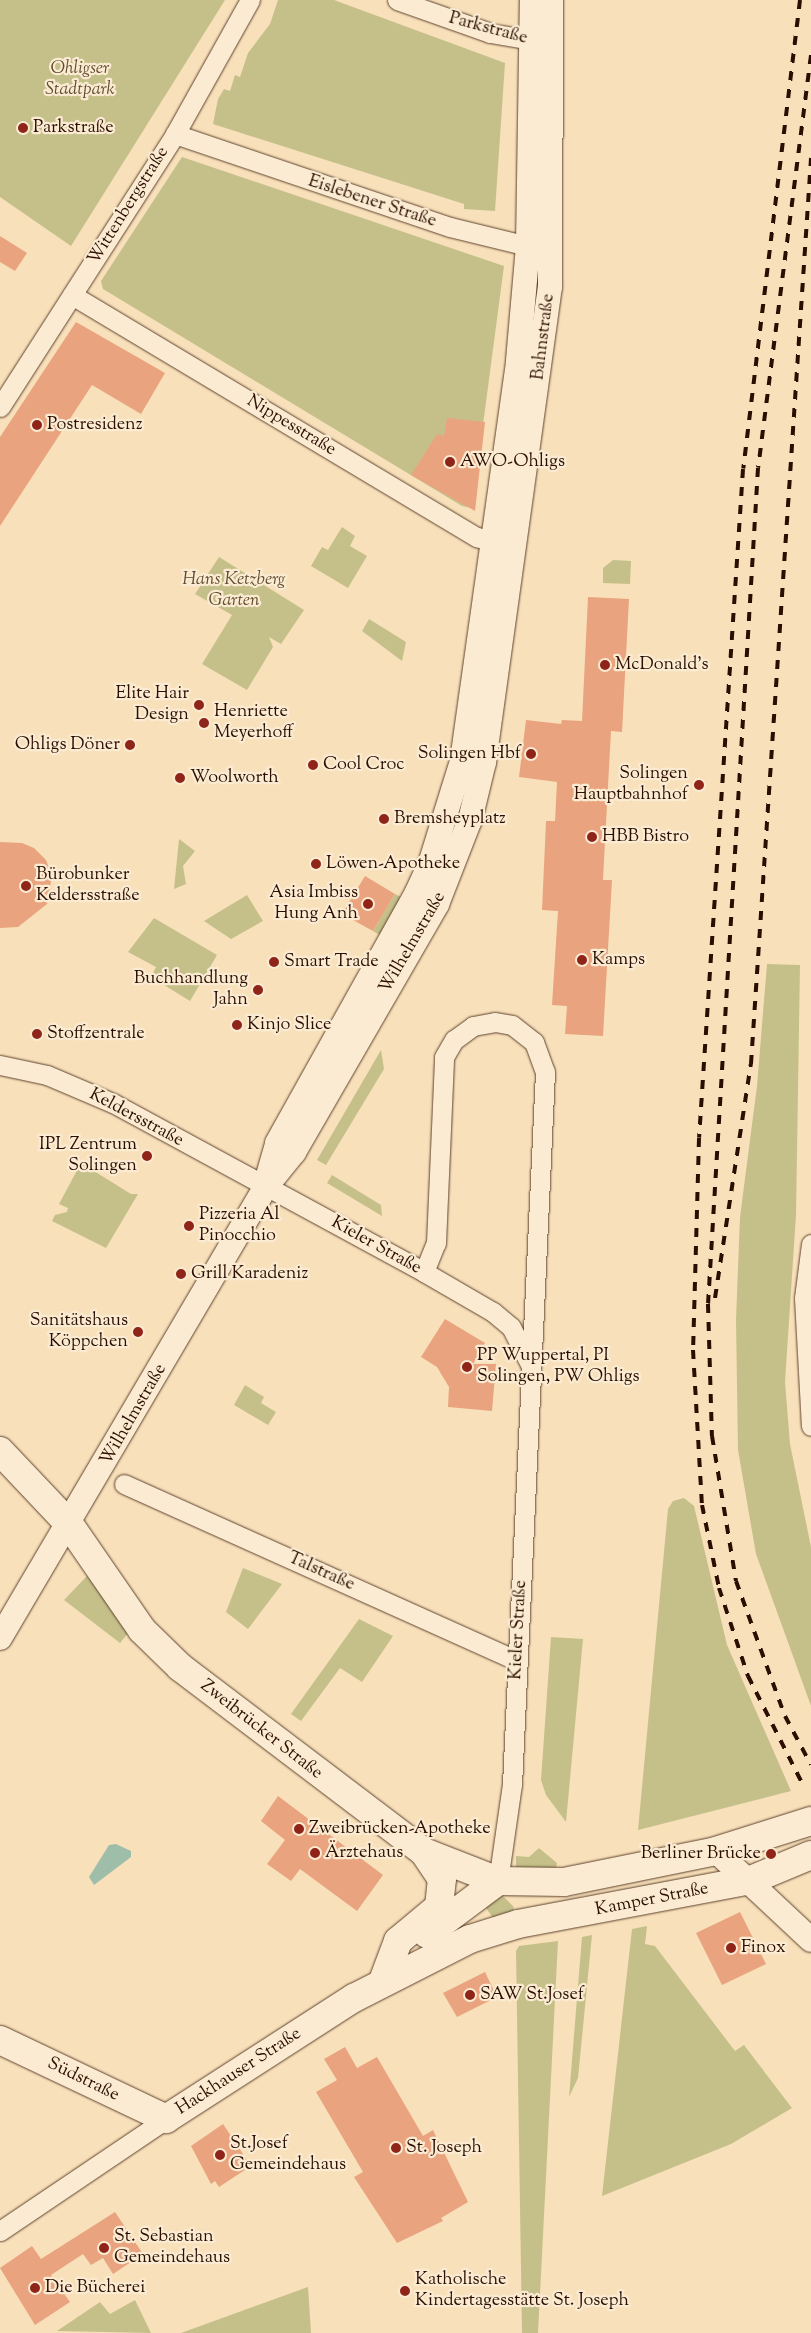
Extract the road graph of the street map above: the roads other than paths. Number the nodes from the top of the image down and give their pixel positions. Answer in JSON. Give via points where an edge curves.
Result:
{"nodes":[{"id":1,"x":250,"y":0,"type":"edge"},
{"id":2,"x":397,"y":0,"type":"edge"},
{"id":3,"x":532,"y":0,"type":"edge"},
{"id":4,"x":551,"y":0,"type":"edge"},
{"id":5,"x":542,"y":42,"type":"junction"},
{"id":6,"x":175,"y":134,"type":"junction"},
{"id":7,"x":528,"y":246,"type":"junction"},
{"id":8,"x":550,"y":287,"type":"junction"},
{"id":9,"x":72,"y":295,"type":"junction"},
{"id":10,"x":0,"y":408,"type":"edge"},
{"id":11,"x":504,"y":545,"type":"junction"},
{"id":12,"x":485,"y":670,"type":"junction"},
{"id":13,"x":0,"y":1065,"type":"edge"},
{"id":14,"x":265,"y":1188,"type":"junction"},
{"id":15,"x":811,"y":1244,"type":"edge"},
{"id":16,"x":424,"y":1272,"type":"junction"},
{"id":17,"x":534,"y":1378,"type":"junction"},
{"id":18,"x":811,"y":1426,"type":"edge"},
{"id":19,"x":0,"y":1451,"type":"edge"},
{"id":20,"x":124,"y":1484,"type":"dead end"},
{"id":21,"x":69,"y":1524,"type":"junction"},
{"id":22,"x":0,"y":1638,"type":"edge"},
{"id":23,"x":517,"y":1661,"type":"junction"},
{"id":24,"x":811,"y":1821,"type":"edge"},
{"id":25,"x":716,"y":1851,"type":"junction"},
{"id":26,"x":424,"y":1852,"type":"junction"},
{"id":27,"x":811,"y":1855,"type":"edge"},
{"id":28,"x":751,"y":1880,"type":"junction"},
{"id":29,"x":498,"y":1881,"type":"junction"},
{"id":30,"x":490,"y":1932,"type":"joint"},
{"id":31,"x":811,"y":1940,"type":"edge"},
{"id":32,"x":386,"y":1971,"type":"junction"},
{"id":33,"x":0,"y":2040,"type":"edge"},
{"id":34,"x":166,"y":2119,"type":"junction"},
{"id":35,"x":0,"y":2231,"type":"edge"}],
"edges":[{"from":1,"to":6,"type":"street","name":"Wittenbergstraße"},
{"from":2,"to":5,"type":"street","name":"Parkstraße","via":[[490,33]]},
{"from":3,"to":5,"type":"street","name":"Bahnstraße"},
{"from":4,"to":5,"type":"street","name":"Bahnstraße"},
{"from":5,"to":7,"type":"street","name":"Bahnstraße"},
{"from":5,"to":8,"type":"street","name":"Bahnstraße"},
{"from":6,"to":7,"type":"street","name":"Eislebener Straße","via":[[394,209]]},
{"from":6,"to":9,"type":"street","name":"Wittenbergstraße"},
{"from":7,"to":8,"type":"street"},
{"from":7,"to":11,"type":"street","name":"Bahnstraße"},
{"from":8,"to":11,"type":"street","name":"Bahnstraße"},
{"from":9,"to":10,"type":"street","name":"Wittenbergstraße"},
{"from":9,"to":11,"type":"street","name":"Nippesstraße","via":[[468,532]]},
{"from":11,"to":12,"type":"street","name":"Bahnstraße"},
{"from":12,"to":14,"type":"street","name":"Wilhelmstraße","via":[[462,761],[430,864],[382,957],[277,1143]]},
{"from":12,"to":14,"type":"street","name":"Wilhelmstraße","via":[[484,762],[450,876],[294,1152]]},
{"from":13,"to":14,"type":"street","name":"Keldersstraße","via":[[47,1075],[113,1103]]},
{"from":14,"to":16,"type":"street","name":"Kieler Straße"},
{"from":14,"to":21,"type":"street","name":"Wilhelmstraße"},
{"from":15,"to":18,"type":"street","via":[[804,1298]]},
{"from":16,"to":17,"type":"street","name":"Kieler Straße","via":[[493,1312],[511,1327],[527,1354]]},
{"from":16,"to":17,"type":"street","name":"Kieler Straße","via":[[436,1243],[444,1057],[454,1040],[473,1026],[504,1023],[527,1034],[544,1063]]},
{"from":17,"to":23,"type":"street","name":"Kieler Straße"},
{"from":19,"to":21,"type":"main road"},
{"from":20,"to":23,"type":"street","name":"Talstraße"},
{"from":21,"to":22,"type":"street","name":"Wilhelmstraße"},
{"from":21,"to":26,"type":"main road","name":"Zweibrücker Straße","via":[[142,1630],[180,1667]]},
{"from":23,"to":29,"type":"street","name":"Kieler Straße","via":[[512,1784]]},
{"from":24,"to":25,"type":"main road","name":"Kamper Straße"},
{"from":25,"to":28,"type":"street"},
{"from":25,"to":29,"type":"main road","name":"Kamper Straße","via":[[564,1882]]},
{"from":26,"to":29,"type":"main road","name":"Zweibrücker Straße"},
{"from":26,"to":32,"type":"main road","via":[[442,1879],[439,1907],[398,1941]]},
{"from":27,"to":28,"type":"main road","name":"Kamper Straße"},
{"from":28,"to":30,"type":"main road","name":"Kamper Straße"},
{"from":28,"to":31,"type":"street"},
{"from":29,"to":32,"type":"main road"},
{"from":30,"to":32,"type":"main road","name":"Hackhauser Straße"},
{"from":32,"to":34,"type":"main road","name":"Hackhauser Straße"},
{"from":33,"to":34,"type":"main road","name":"Südstraße"},
{"from":34,"to":35,"type":"street","name":"Hackhauser Straße"}]}
